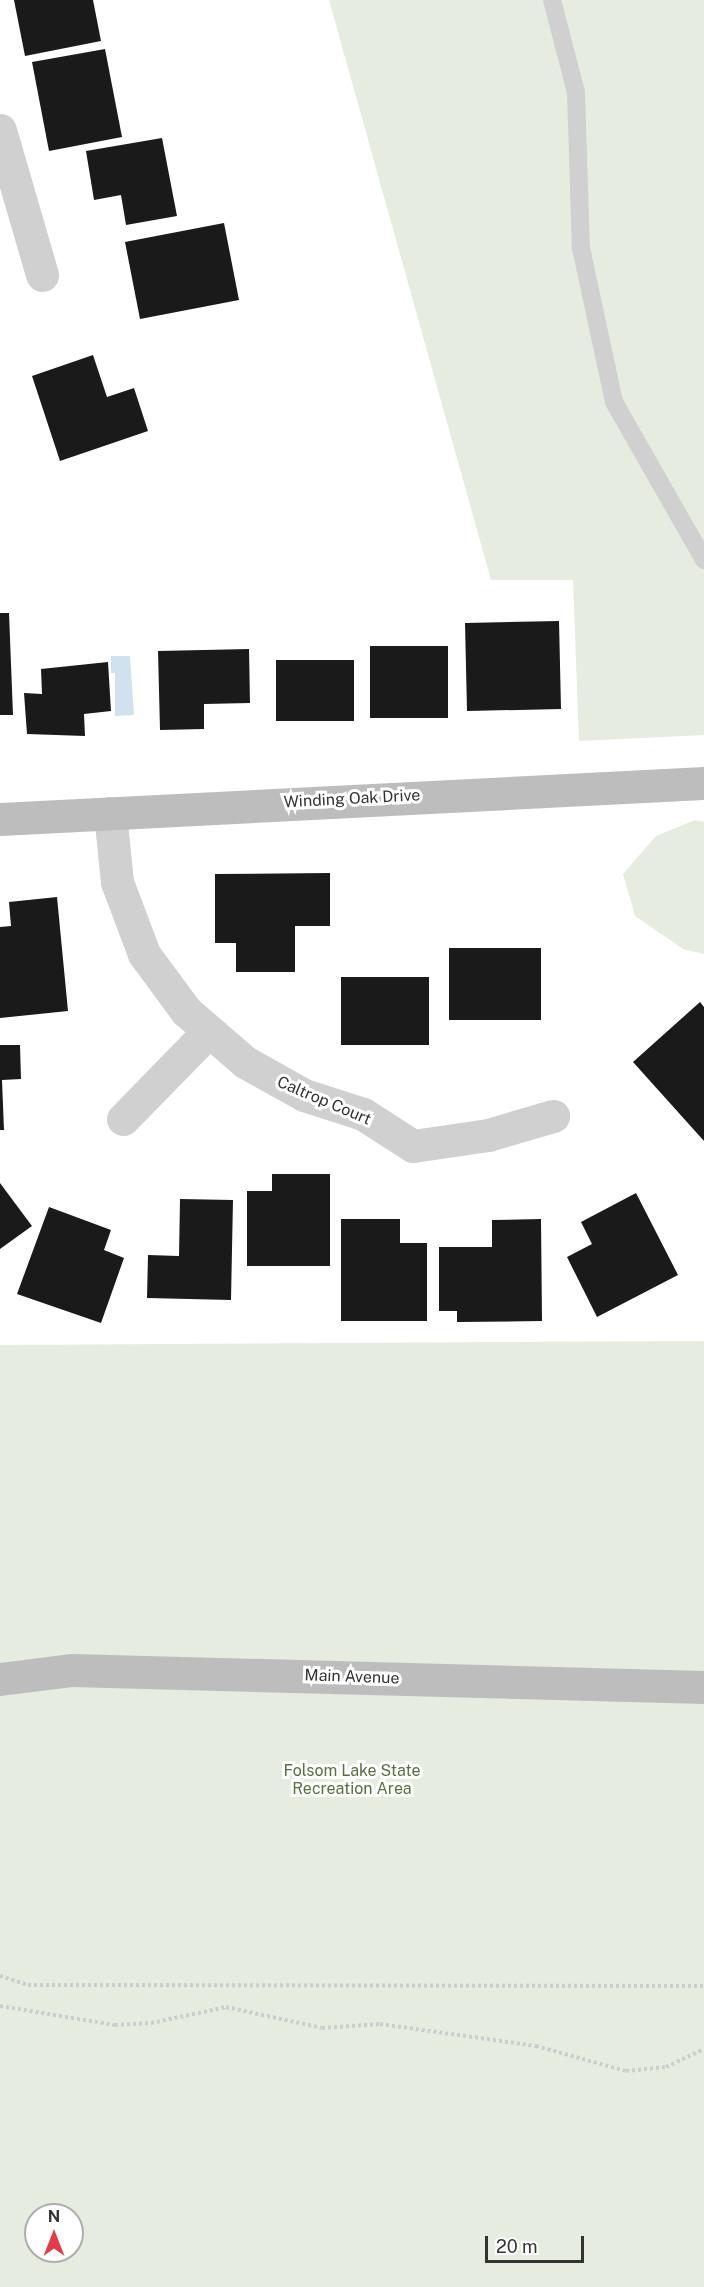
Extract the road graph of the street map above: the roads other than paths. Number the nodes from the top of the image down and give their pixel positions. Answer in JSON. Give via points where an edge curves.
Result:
{"nodes":[{"id":1,"x":552,"y":0,"type":"edge"},
{"id":2,"x":0,"y":130,"type":"edge"},
{"id":3,"x":42,"y":275,"type":"dead end"},
{"id":4,"x":704,"y":560,"type":"edge"},
{"id":5,"x":704,"y":783,"type":"edge"},
{"id":6,"x":110,"y":813,"type":"junction"},
{"id":7,"x":0,"y":819,"type":"edge"},
{"id":8,"x":207,"y":1033,"type":"junction"},
{"id":9,"x":553,"y":1116,"type":"dead end"},
{"id":10,"x":123,"y":1119,"type":"dead end"},
{"id":11,"x":0,"y":1678,"type":"edge"},
{"id":12,"x":704,"y":1687,"type":"edge"}],
"edges":[{"from":1,"to":4,"type":"lane","via":[[576,92],[581,248],[614,402]]},
{"from":2,"to":3,"type":"street"},
{"from":5,"to":6,"type":"street","name":"Winding Oak Drive"},
{"from":6,"to":7,"type":"street","name":"Winding Oak Drive"},
{"from":6,"to":8,"type":"street","name":"Caltrop Court","via":[[117,882],[133,932],[164,984]]},
{"from":8,"to":9,"type":"street","name":"Caltrop Court","via":[[273,1081],[363,1114],[412,1146],[488,1135]]},
{"from":8,"to":10,"type":"street"},
{"from":11,"to":12,"type":"street","name":"Main Avenue","via":[[72,1670]]}]}
